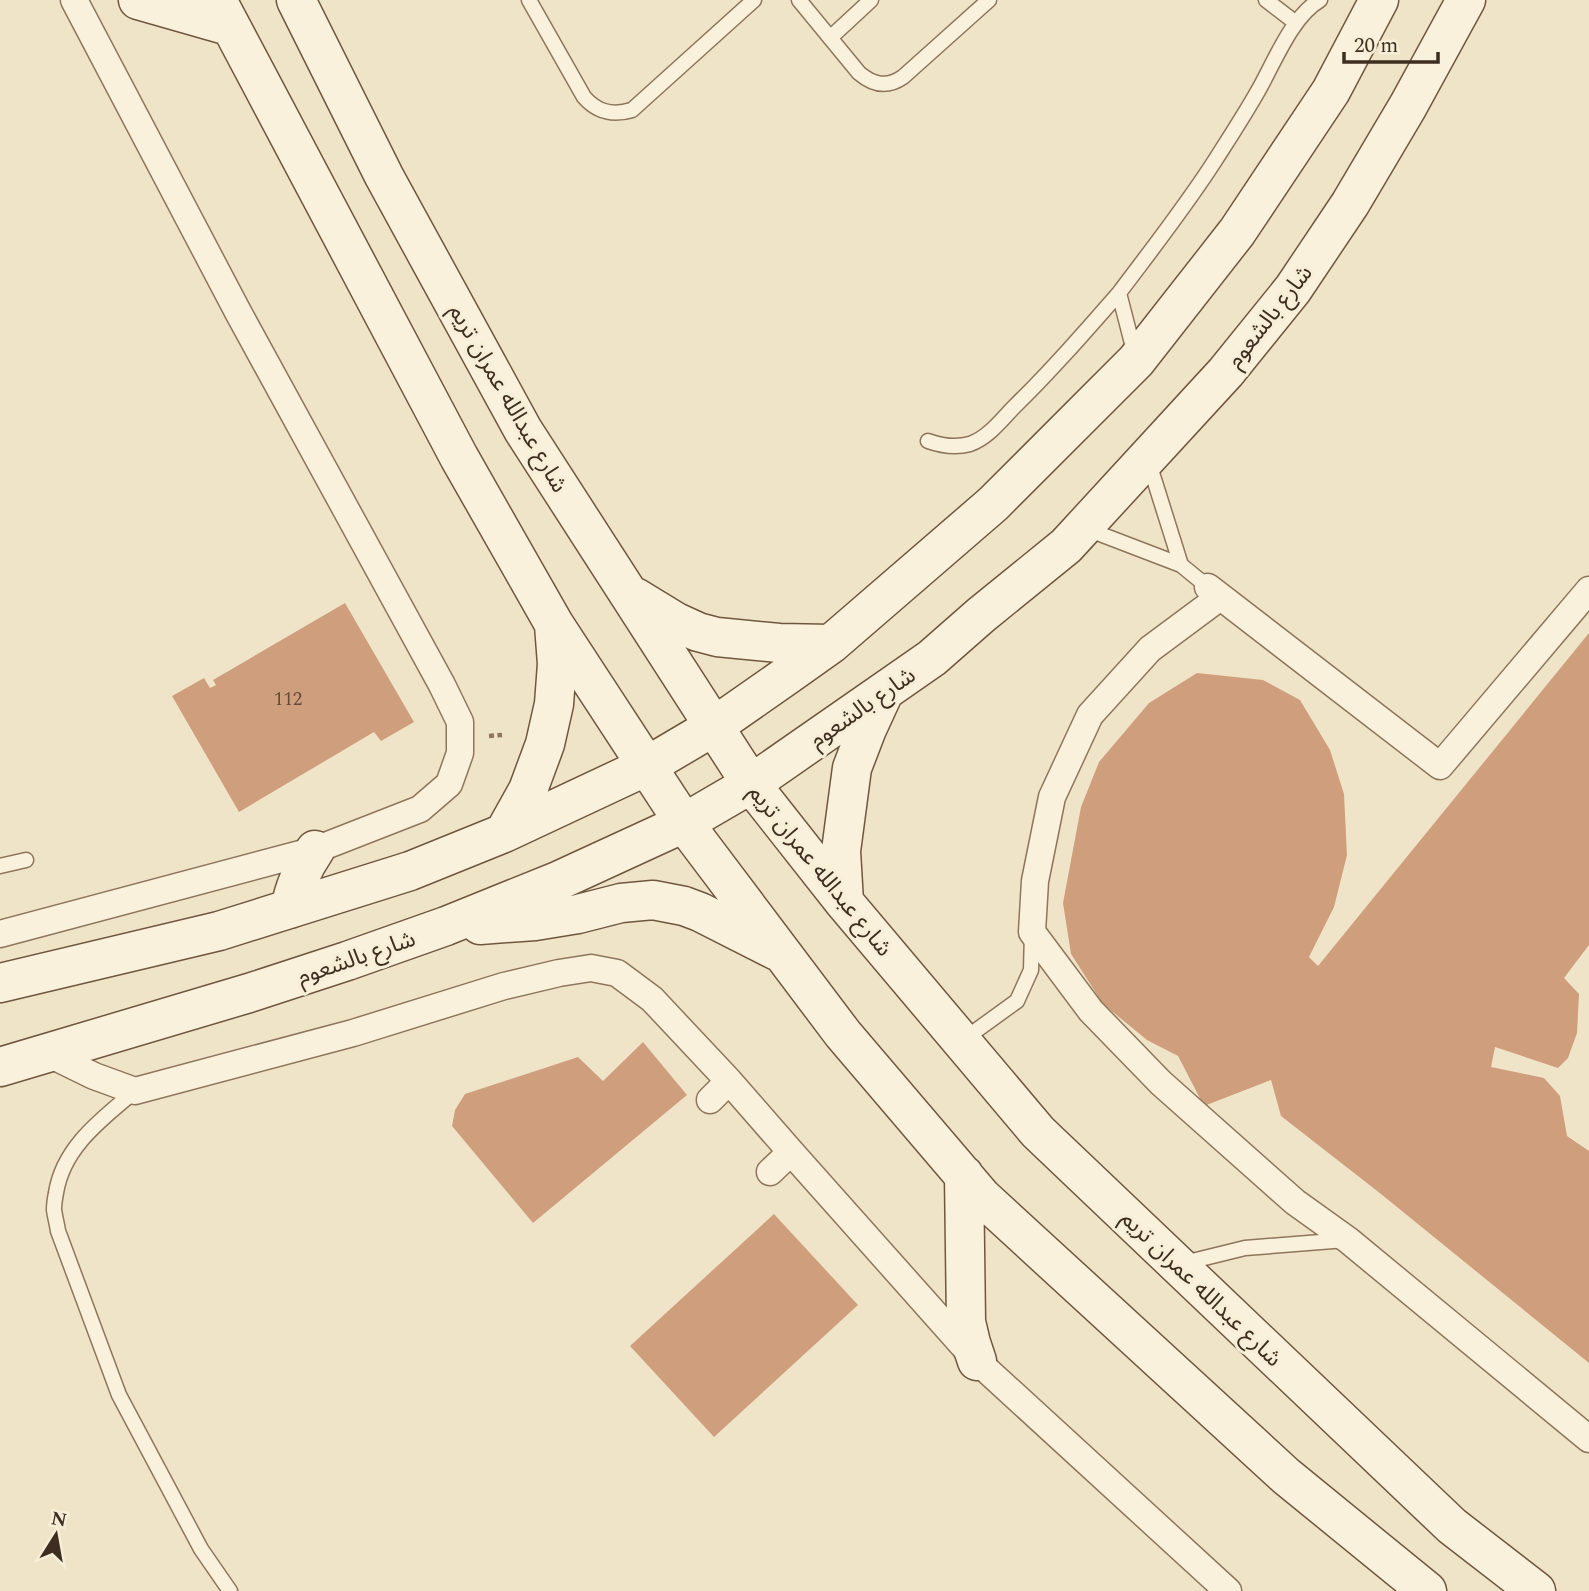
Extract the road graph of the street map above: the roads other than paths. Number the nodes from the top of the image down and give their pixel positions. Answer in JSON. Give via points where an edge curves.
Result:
{"nodes":[{"id":1,"x":74,"y":0,"type":"edge"},
{"id":2,"x":138,"y":0,"type":"edge"},
{"id":3,"x":296,"y":0,"type":"edge"},
{"id":4,"x":529,"y":0,"type":"edge"},
{"id":5,"x":754,"y":0,"type":"edge"},
{"id":6,"x":799,"y":0,"type":"edge"},
{"id":7,"x":871,"y":0,"type":"edge"},
{"id":8,"x":989,"y":0,"type":"edge"},
{"id":9,"x":1266,"y":0,"type":"edge"},
{"id":10,"x":1320,"y":0,"type":"edge"},
{"id":11,"x":1379,"y":0,"type":"edge"},
{"id":12,"x":1466,"y":0,"type":"edge"},
{"id":13,"x":223,"y":13,"type":"edge"},
{"id":14,"x":1296,"y":23,"type":"junction"},
{"id":15,"x":830,"y":38,"type":"junction"},
{"id":16,"x":1119,"y":293,"type":"junction"},
{"id":17,"x":1136,"y":361,"type":"junction"},
{"id":18,"x":928,"y":440,"type":"dead end"},
{"id":19,"x":1147,"y":459,"type":"junction"},
{"id":20,"x":1083,"y":527,"type":"junction"},
{"id":21,"x":1181,"y":565,"type":"junction"},
{"id":22,"x":1589,"y":590,"type":"edge"},
{"id":23,"x":1214,"y":592,"type":"junction"},
{"id":24,"x":630,"y":594,"type":"junction"},
{"id":25,"x":554,"y":624,"type":"junction"},
{"id":26,"x":831,"y":644,"type":"junction"},
{"id":27,"x":884,"y":692,"type":"junction"},
{"id":28,"x":713,"y":727,"type":"junction"},
{"id":29,"x":647,"y":766,"type":"junction"},
{"id":30,"x":751,"y":784,"type":"junction"},
{"id":31,"x":684,"y":823,"type":"junction"},
{"id":32,"x":504,"y":832,"type":"junction"},
{"id":33,"x":315,"y":850,"type":"junction"},
{"id":34,"x":26,"y":860,"type":"dead end"},
{"id":35,"x":0,"y":866,"type":"edge"},
{"id":36,"x":844,"y":902,"type":"junction"},
{"id":37,"x":290,"y":909,"type":"junction"},
{"id":38,"x":446,"y":926,"type":"junction"},
{"id":39,"x":1032,"y":932,"type":"junction"},
{"id":40,"x":0,"y":934,"type":"edge"},
{"id":41,"x":783,"y":955,"type":"junction"},
{"id":42,"x":0,"y":983,"type":"edge"},
{"id":43,"x":961,"y":1041,"type":"junction"},
{"id":44,"x":47,"y":1053,"type":"junction"},
{"id":45,"x":0,"y":1067,"type":"edge"},
{"id":46,"x":729,"y":1081,"type":"junction"},
{"id":47,"x":135,"y":1091,"type":"junction"},
{"id":48,"x":710,"y":1100,"type":"dead end"},
{"id":49,"x":791,"y":1152,"type":"junction"},
{"id":50,"x":770,"y":1172,"type":"dead end"},
{"id":51,"x":964,"y":1175,"type":"junction"},
{"id":52,"x":1348,"y":1240,"type":"junction"},
{"id":53,"x":1177,"y":1265,"type":"junction"},
{"id":54,"x":977,"y":1361,"type":"junction"},
{"id":55,"x":1589,"y":1439,"type":"edge"},
{"id":56,"x":230,"y":1591,"type":"edge"},
{"id":57,"x":1228,"y":1591,"type":"edge"},
{"id":58,"x":1427,"y":1591,"type":"edge"},
{"id":59,"x":1536,"y":1591,"type":"edge"}],
"edges":[{"from":1,"to":33,"type":"street","via":[[460,722],[460,753],[449,784],[420,809]]},
{"from":2,"to":13,"type":"street"},
{"from":3,"to":24,"type":"street","name":"شارع عبدالله عمران تريم","via":[[384,176],[523,430]]},
{"from":4,"to":5,"type":"lane","via":[[584,97],[611,113],[632,110]]},
{"from":6,"to":15,"type":"lane"},
{"from":7,"to":15,"type":"lane"},
{"from":8,"to":15,"type":"lane","via":[[896,82],[867,80]]},
{"from":9,"to":14,"type":"lane"},
{"from":10,"to":14,"type":"lane"},
{"from":11,"to":17,"type":"street","via":[[1331,91],[1237,232]]},
{"from":12,"to":19,"type":"street","name":"شارع بالشعوم","via":[[1350,204],[1293,289]]},
{"from":13,"to":25,"type":"street","via":[[459,457]]},
{"from":14,"to":16,"type":"lane","via":[[1214,162]]},
{"from":16,"to":17,"type":"lane"},
{"from":16,"to":18,"type":"lane","via":[[989,432],[960,446]]},
{"from":17,"to":26,"type":"street","via":[[993,504]]},
{"from":19,"to":20,"type":"street","name":"شارع بالشعوم"},
{"from":19,"to":21,"type":"lane"},
{"from":20,"to":21,"type":"lane"},
{"from":20,"to":27,"type":"street","name":"شارع بالشعوم","via":[[932,658]]},
{"from":21,"to":23,"type":"lane"},
{"from":22,"to":23,"type":"street","via":[[1440,766]]},
{"from":23,"to":39,"type":"street","via":[[1150,649],[1090,715],[1052,797],[1035,881]]},
{"from":24,"to":26,"type":"street","via":[[676,622],[717,637]]},
{"from":24,"to":28,"type":"street","name":"شارع عبدالله عمران تريم"},
{"from":25,"to":29,"type":"street"},
{"from":25,"to":32,"type":"street","via":[[554,704],[545,744],[528,790]]},
{"from":26,"to":28,"type":"street"},
{"from":27,"to":30,"type":"street","name":"شارع بالشعوم"},
{"from":27,"to":36,"type":"street","via":[[852,768],[841,851]]},
{"from":28,"to":29,"type":"street"},
{"from":28,"to":30,"type":"street","name":"شارع عبدالله عمران تريم"},
{"from":29,"to":31,"type":"street"},
{"from":29,"to":32,"type":"street"},
{"from":30,"to":31,"type":"street","name":"شارع بالشعوم"},
{"from":30,"to":36,"type":"street","name":"شارع عبدالله عمران تريم"},
{"from":31,"to":38,"type":"street","name":"شارع بالشعوم"},
{"from":31,"to":41,"type":"street"},
{"from":32,"to":37,"type":"street","via":[[410,871]]},
{"from":33,"to":37,"type":"street","via":[[301,872]]},
{"from":33,"to":40,"type":"street"},
{"from":34,"to":35,"type":"lane"},
{"from":36,"to":43,"type":"street","name":"شارع عبدالله عمران تريم"},
{"from":37,"to":42,"type":"street","via":[[219,931]]},
{"from":38,"to":41,"type":"street","via":[[535,921],[653,900],[692,909]]},
{"from":38,"to":44,"type":"street","name":"شارع بالشعوم","via":[[249,993]]},
{"from":39,"to":43,"type":"lane","via":[[1031,970],[1017,1000]]},
{"from":39,"to":52,"type":"street","via":[[1091,1011],[1161,1083],[1296,1202]]},
{"from":41,"to":51,"type":"street","via":[[843,1034]]},
{"from":43,"to":53,"type":"street","name":"شارع عبدالله عمران تريم","via":[[1038,1132]]},
{"from":44,"to":45,"type":"street","name":"شارع بالشعوم"},
{"from":44,"to":47,"type":"street"},
{"from":46,"to":47,"type":"street","via":[[652,999],[617,973],[591,968],[504,986],[353,1033]]},
{"from":46,"to":48,"type":"street"},
{"from":46,"to":49,"type":"street"},
{"from":47,"to":56,"type":"lane","via":[[88,1132],[66,1161],[54,1208],[58,1231],[119,1395],[201,1549]]},
{"from":49,"to":50,"type":"street"},
{"from":49,"to":54,"type":"street"},
{"from":51,"to":54,"type":"street","via":[[966,1322]]},
{"from":51,"to":58,"type":"street","via":[[992,1206],[1286,1476]]},
{"from":52,"to":53,"type":"lane","via":[[1245,1248]]},
{"from":52,"to":55,"type":"street"},
{"from":53,"to":59,"type":"street","name":"شارع عبدالله عمران تريم","via":[[1452,1526]]},
{"from":54,"to":57,"type":"street"}]}
